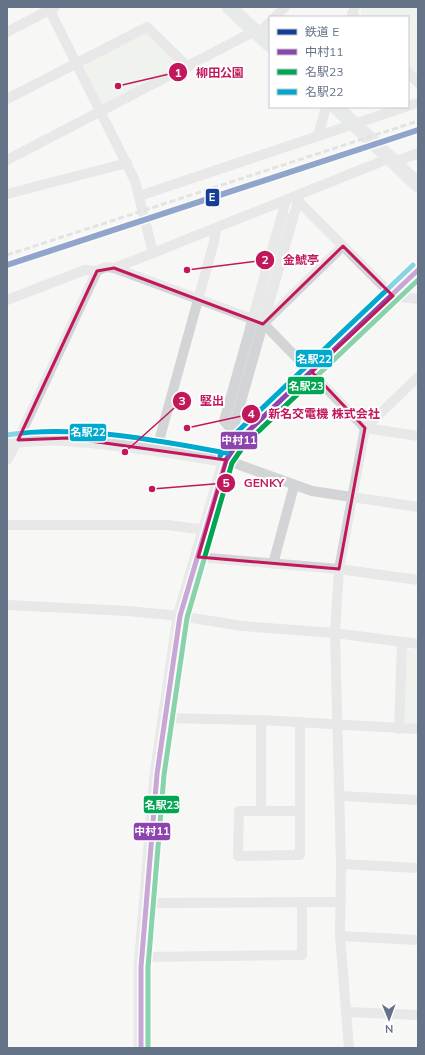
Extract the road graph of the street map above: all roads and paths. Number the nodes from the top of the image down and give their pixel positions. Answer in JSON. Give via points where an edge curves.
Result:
{"nodes":[{"id":1,"x":229,"y":7,"type":"edge"},
{"id":2,"x":285,"y":7,"type":"edge"},
{"id":3,"x":355,"y":7,"type":"edge"},
{"id":4,"x":51,"y":8,"type":"edge"},
{"id":5,"x":276,"y":16,"type":"edge"},
{"id":6,"x":354,"y":16,"type":"edge"},
{"id":7,"x":269,"y":23,"type":"edge"},
{"id":8,"x":7,"y":32,"type":"edge"},
{"id":9,"x":257,"y":33,"type":"junction"},
{"id":10,"x":269,"y":44,"type":"edge"},
{"id":11,"x":76,"y":63,"type":"junction"},
{"id":12,"x":188,"y":66,"type":"junction"},
{"id":13,"x":409,"y":73,"type":"edge"},
{"id":14,"x":418,"y":83,"type":"edge"},
{"id":15,"x":7,"y":99,"type":"edge"},
{"id":16,"x":326,"y":108,"type":"edge"},
{"id":17,"x":337,"y":108,"type":"edge"},
{"id":18,"x":404,"y":108,"type":"edge"},
{"id":19,"x":101,"y":112,"type":"junction"},
{"id":20,"x":355,"y":124,"type":"junction"},
{"id":21,"x":318,"y":136,"type":"junction"},
{"id":22,"x":418,"y":152,"type":"edge"},
{"id":23,"x":7,"y":160,"type":"edge"},
{"id":24,"x":392,"y":160,"type":"junction"},
{"id":25,"x":127,"y":163,"type":"junction"},
{"id":26,"x":418,"y":185,"type":"edge"},
{"id":27,"x":7,"y":194,"type":"edge"},
{"id":28,"x":139,"y":196,"type":"junction"},
{"id":29,"x":298,"y":198,"type":"junction"},
{"id":30,"x":286,"y":200,"type":"junction"},
{"id":31,"x":216,"y":228,"type":"junction"},
{"id":32,"x":343,"y":246,"type":"junction"},
{"id":33,"x":153,"y":253,"type":"junction"},
{"id":34,"x":114,"y":268,"type":"junction"},
{"id":35,"x":418,"y":270,"type":"edge"},
{"id":36,"x":97,"y":271,"type":"junction"},
{"id":37,"x":393,"y":296,"type":"junction"},
{"id":38,"x":418,"y":299,"type":"edge"},
{"id":39,"x":7,"y":300,"type":"edge"},
{"id":40,"x":199,"y":300,"type":"junction"},
{"id":41,"x":258,"y":321,"type":"junction"},
{"id":42,"x":312,"y":372,"type":"junction"},
{"id":43,"x":418,"y":377,"type":"edge"},
{"id":44,"x":365,"y":428,"type":"junction"},
{"id":45,"x":237,"y":434,"type":"junction"},
{"id":46,"x":418,"y":436,"type":"edge"},
{"id":47,"x":13,"y":441,"type":"edge"},
{"id":48,"x":157,"y":448,"type":"junction"},
{"id":49,"x":7,"y":460,"type":"edge"},
{"id":50,"x":226,"y":460,"type":"junction"},
{"id":51,"x":294,"y":486,"type":"junction"},
{"id":52,"x":352,"y":498,"type":"junction"},
{"id":53,"x":418,"y":507,"type":"edge"},
{"id":54,"x":7,"y":525,"type":"edge"},
{"id":55,"x":206,"y":530,"type":"junction"},
{"id":56,"x":198,"y":557,"type":"junction"},
{"id":57,"x":272,"y":564,"type":"junction"},
{"id":58,"x":340,"y":569,"type":"junction"},
{"id":59,"x":418,"y":580,"type":"edge"},
{"id":60,"x":7,"y":605,"type":"edge"},
{"id":61,"x":180,"y":616,"type":"junction"},
{"id":62,"x":335,"y":633,"type":"junction"},
{"id":63,"x":402,"y":642,"type":"junction"},
{"id":64,"x":418,"y":644,"type":"edge"},
{"id":65,"x":165,"y":718,"type":"junction"},
{"id":66,"x":261,"y":720,"type":"junction"},
{"id":67,"x":300,"y":722,"type":"junction"},
{"id":68,"x":339,"y":726,"type":"junction"},
{"id":69,"x":399,"y":729,"type":"junction"},
{"id":70,"x":418,"y":730,"type":"edge"},
{"id":71,"x":340,"y":796,"type":"junction"},
{"id":72,"x":418,"y":800,"type":"edge"},
{"id":73,"x":261,"y":811,"type":"junction"},
{"id":74,"x":300,"y":811,"type":"junction"},
{"id":75,"x":341,"y":864,"type":"junction"},
{"id":76,"x":418,"y":868,"type":"edge"},
{"id":77,"x":302,"y":902,"type":"junction"},
{"id":78,"x":341,"y":902,"type":"junction"},
{"id":79,"x":146,"y":903,"type":"junction"},
{"id":80,"x":340,"y":936,"type":"junction"},
{"id":81,"x":418,"y":940,"type":"edge"},
{"id":82,"x":142,"y":957,"type":"junction"},
{"id":83,"x":347,"y":1012,"type":"junction"},
{"id":84,"x":418,"y":1015,"type":"edge"},
{"id":85,"x":141,"y":1048,"type":"edge"},
{"id":86,"x":349,"y":1048,"type":"edge"}],
"edges":[{"from":1,"to":9,"type":"street"},
{"from":2,"to":5,"type":"street"},
{"from":3,"to":6,"type":"street","via":[[352,14]]},
{"from":4,"to":8,"type":"street"},
{"from":4,"to":11,"type":"street"},
{"from":7,"to":9,"type":"street"},
{"from":9,"to":10,"type":"street"},
{"from":9,"to":12,"type":"street"},
{"from":11,"to":12,"type":"street","via":[[148,27]]},
{"from":11,"to":15,"type":"street"},
{"from":11,"to":19,"type":"street"},
{"from":12,"to":19,"type":"street"},
{"from":13,"to":14,"type":"street"},
{"from":16,"to":21,"type":"street"},
{"from":17,"to":20,"type":"street"},
{"from":18,"to":20,"type":"street"},
{"from":19,"to":23,"type":"street"},
{"from":19,"to":25,"type":"street"},
{"from":20,"to":21,"type":"street"},
{"from":20,"to":24,"type":"street"},
{"from":21,"to":28,"type":"street"},
{"from":22,"to":24,"type":"street"},
{"from":24,"to":26,"type":"street"},
{"from":24,"to":29,"type":"street"},
{"from":25,"to":27,"type":"street"},
{"from":25,"to":28,"type":"street"},
{"from":28,"to":33,"type":"street"},
{"from":29,"to":30,"type":"street"},
{"from":29,"to":32,"type":"street"},
{"from":29,"to":41,"type":"street"},
{"from":30,"to":31,"type":"street"},
{"from":30,"to":41,"type":"street"},
{"from":31,"to":33,"type":"street"},
{"from":31,"to":40,"type":"street"},
{"from":32,"to":37,"type":"street"},
{"from":32,"to":41,"type":"street"},
{"from":33,"to":34,"type":"street"},
{"from":34,"to":36,"type":"street","via":[[106,267]]},
{"from":34,"to":40,"type":"street"},
{"from":35,"to":37,"type":"street"},
{"from":36,"to":39,"type":"street","via":[[85,270]]},
{"from":36,"to":47,"type":"street"},
{"from":37,"to":38,"type":"street"},
{"from":37,"to":42,"type":"street"},
{"from":40,"to":41,"type":"street"},
{"from":40,"to":48,"type":"street"},
{"from":41,"to":42,"type":"street"},
{"from":41,"to":45,"type":"street","via":[[224,421]]},
{"from":42,"to":44,"type":"street"},
{"from":42,"to":45,"type":"street"},
{"from":43,"to":44,"type":"street"},
{"from":44,"to":46,"type":"street"},
{"from":44,"to":52,"type":"street"},
{"from":45,"to":50,"type":"street"},
{"from":47,"to":48,"type":"street","via":[[69,438]]},
{"from":47,"to":49,"type":"street"},
{"from":48,"to":50,"type":"street"},
{"from":50,"to":51,"type":"street"},
{"from":50,"to":55,"type":"street"},
{"from":51,"to":52,"type":"street","via":[[312,492]]},
{"from":51,"to":57,"type":"street"},
{"from":52,"to":53,"type":"street"},
{"from":52,"to":58,"type":"street"},
{"from":54,"to":55,"type":"street","via":[[168,525]]},
{"from":55,"to":56,"type":"street"},
{"from":56,"to":57,"type":"street"},
{"from":56,"to":61,"type":"street"},
{"from":57,"to":58,"type":"street"},
{"from":58,"to":59,"type":"street"},
{"from":58,"to":62,"type":"street"},
{"from":60,"to":61,"type":"street"},
{"from":61,"to":62,"type":"street","via":[[242,626]]},
{"from":61,"to":65,"type":"street"},
{"from":62,"to":63,"type":"street"},
{"from":62,"to":68,"type":"street"},
{"from":63,"to":64,"type":"street"},
{"from":63,"to":69,"type":"street"},
{"from":65,"to":66,"type":"street"},
{"from":65,"to":79,"type":"street","via":[[156,781]]},
{"from":66,"to":67,"type":"street"},
{"from":66,"to":73,"type":"street"},
{"from":67,"to":68,"type":"street"},
{"from":67,"to":74,"type":"street"},
{"from":68,"to":69,"type":"street"},
{"from":68,"to":71,"type":"street"},
{"from":69,"to":70,"type":"street"},
{"from":71,"to":72,"type":"street"},
{"from":71,"to":75,"type":"street"},
{"from":73,"to":74,"type":"street"},
{"from":73,"to":74,"type":"street","via":[[239,812],[238,856],[300,855]]},
{"from":75,"to":76,"type":"street"},
{"from":75,"to":78,"type":"street"},
{"from":77,"to":78,"type":"street"},
{"from":77,"to":79,"type":"street"},
{"from":77,"to":82,"type":"street","via":[[302,955]]},
{"from":78,"to":80,"type":"street"},
{"from":79,"to":82,"type":"street"},
{"from":80,"to":81,"type":"street"},
{"from":80,"to":83,"type":"street"},
{"from":82,"to":85,"type":"street"},
{"from":83,"to":84,"type":"street"},
{"from":83,"to":86,"type":"street"}]}
